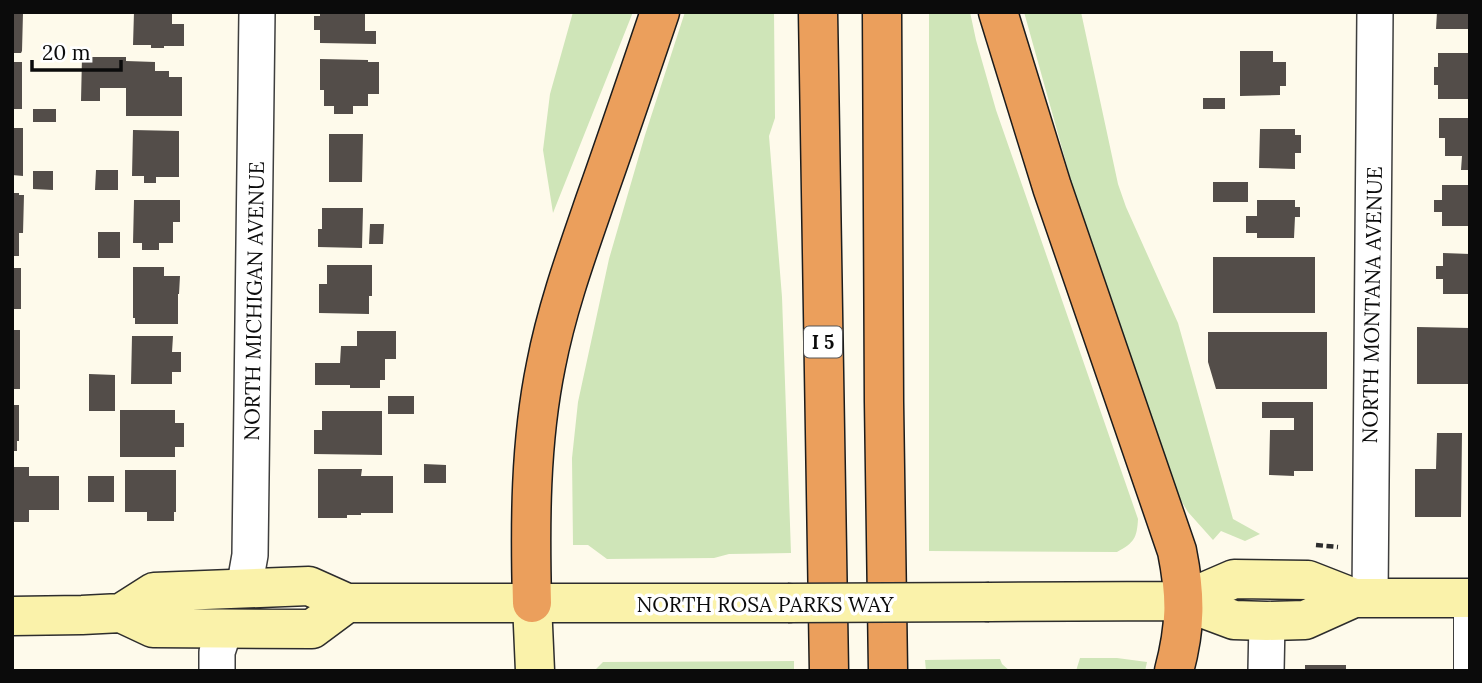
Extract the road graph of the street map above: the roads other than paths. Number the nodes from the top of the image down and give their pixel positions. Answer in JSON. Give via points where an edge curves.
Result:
{"nodes":[{"id":1,"x":257,"y":12,"type":"edge"},
{"id":2,"x":660,"y":12,"type":"edge"},
{"id":3,"x":818,"y":12,"type":"edge"},
{"id":4,"x":882,"y":12,"type":"edge"},
{"id":5,"x":998,"y":12,"type":"edge"},
{"id":6,"x":1376,"y":12,"type":"edge"},
{"id":7,"x":244,"y":589,"type":"junction"},
{"id":8,"x":1362,"y":598,"type":"junction"},
{"id":9,"x":1467,"y":598,"type":"edge"},
{"id":10,"x":1183,"y":601,"type":"junction"},
{"id":11,"x":347,"y":603,"type":"junction"},
{"id":12,"x":532,"y":603,"type":"junction"},
{"id":13,"x":121,"y":613,"type":"junction"},
{"id":14,"x":12,"y":616,"type":"edge"},
{"id":15,"x":1267,"y":621,"type":"junction"},
{"id":16,"x":225,"y":628,"type":"junction"},
{"id":17,"x":217,"y":671,"type":"edge"},
{"id":18,"x":535,"y":671,"type":"edge"},
{"id":19,"x":830,"y":671,"type":"edge"},
{"id":20,"x":888,"y":671,"type":"edge"},
{"id":21,"x":1174,"y":671,"type":"edge"},
{"id":22,"x":1266,"y":671,"type":"edge"},
{"id":23,"x":1463,"y":671,"type":"edge"}],
"edges":[{"from":1,"to":7,"type":"street","name":"NORTH MICHIGAN AVENUE","via":[[250,555]]},
{"from":2,"to":12,"type":"highway","via":[[562,297],[546,365],[537,420]]},
{"from":3,"to":19,"type":"highway","number":"I 5"},
{"from":4,"to":20,"type":"highway"},
{"from":5,"to":10,"type":"highway","via":[[1052,187],[1177,551]]},
{"from":6,"to":8,"type":"street","name":"NORTH MONTANA AVENUE"},
{"from":7,"to":11,"type":"main road","name":"NORTH ROSA PARKS WAY","via":[[309,586]]},
{"from":7,"to":13,"type":"main road","name":"NORTH ROSA PARKS WAY","via":[[154,592]]},
{"from":8,"to":9,"type":"main road","name":"NORTH ROSA PARKS WAY"},
{"from":8,"to":10,"type":"main road","name":"NORTH ROSA PARKS WAY","via":[[1308,580],[1234,579]]},
{"from":8,"to":15,"type":"main road","name":"NORTH ROSA PARKS WAY","via":[[1305,620]]},
{"from":9,"to":23,"type":"lane"},
{"from":10,"to":12,"type":"main road","name":"NORTH ROSA PARKS WAY","bridge":true},
{"from":10,"to":15,"type":"main road","name":"NORTH ROSA PARKS WAY","via":[[1234,620]]},
{"from":10,"to":21,"type":"highway"},
{"from":11,"to":12,"type":"main road","name":"NORTH ROSA PARKS WAY"},
{"from":11,"to":16,"type":"main road","name":"NORTH ROSA PARKS WAY","via":[[312,629]]},
{"from":12,"to":18,"type":"main road"},
{"from":13,"to":14,"type":"main road","name":"NORTH ROSA PARKS WAY"},
{"from":13,"to":16,"type":"main road","name":"NORTH ROSA PARKS WAY","via":[[153,628]]},
{"from":15,"to":22,"type":"street"},
{"from":16,"to":17,"type":"street"}]}
